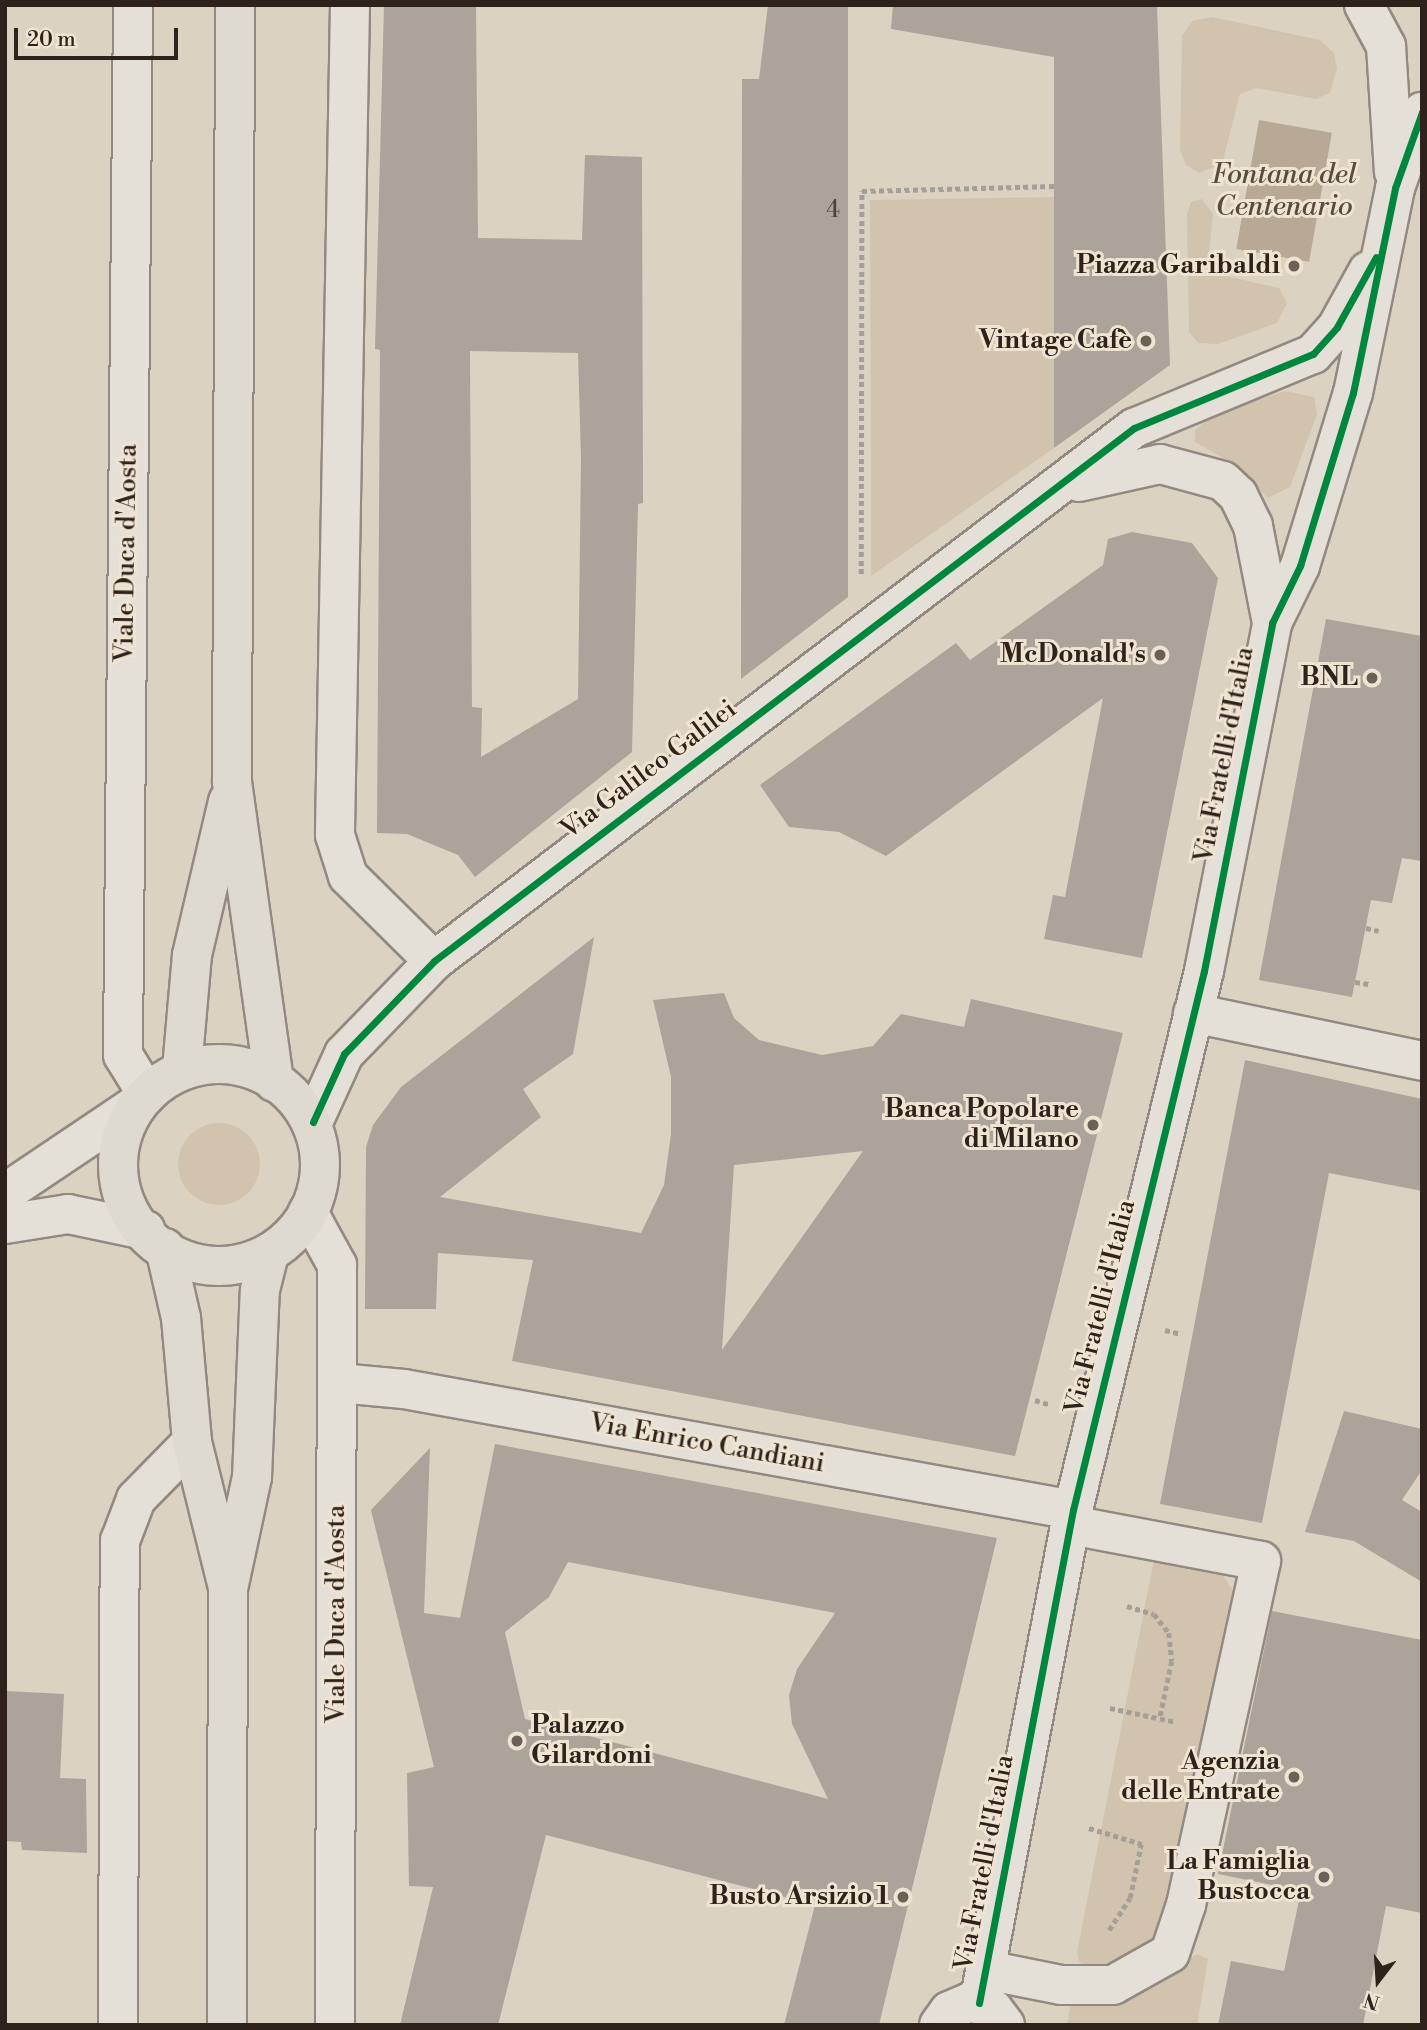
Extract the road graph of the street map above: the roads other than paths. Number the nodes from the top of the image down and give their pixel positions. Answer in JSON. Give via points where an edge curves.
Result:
{"nodes":[{"id":1,"x":132,"y":5,"type":"edge"},
{"id":2,"x":236,"y":5,"type":"edge"},
{"id":3,"x":350,"y":5,"type":"edge"},
{"id":4,"x":1364,"y":5,"type":"edge"},
{"id":5,"x":1422,"y":112,"type":"edge"},
{"id":6,"x":1395,"y":188,"type":"junction"},
{"id":7,"x":1385,"y":242,"type":"junction"},
{"id":8,"x":1054,"y":492,"type":"junction"},
{"id":9,"x":1272,"y":623,"type":"junction"},
{"id":10,"x":232,"y":782,"type":"junction"},
{"id":11,"x":434,"y":961,"type":"junction"},
{"id":12,"x":1193,"y":1013,"type":"junction"},
{"id":13,"x":1422,"y":1061,"type":"edge"},
{"id":14,"x":182,"y":1069,"type":"junction"},
{"id":15,"x":274,"y":1082,"type":"junction"},
{"id":16,"x":141,"y":1099,"type":"junction"},
{"id":17,"x":313,"y":1122,"type":"junction"},
{"id":18,"x":5,"y":1193,"type":"edge"},
{"id":19,"x":308,"y":1212,"type":"junction"},
{"id":20,"x":5,"y":1224,"type":"edge"},
{"id":21,"x":155,"y":1239,"type":"junction"},
{"id":22,"x":269,"y":1255,"type":"junction"},
{"id":23,"x":339,"y":1383,"type":"junction"},
{"id":24,"x":192,"y":1442,"type":"junction"},
{"id":25,"x":1072,"y":1518,"type":"junction"},
{"id":26,"x":228,"y":1588,"type":"junction"},
{"id":27,"x":990,"y":1999,"type":"edge"},
{"id":28,"x":118,"y":2025,"type":"edge"},
{"id":29,"x":227,"y":2025,"type":"edge"},
{"id":30,"x":335,"y":2025,"type":"edge"},
{"id":31,"x":939,"y":2025,"type":"edge"}],
"edges":[{"from":1,"to":16,"type":"street","name":"Viale Duca d'Aosta","via":[[124,1055]]},
{"from":2,"to":10,"type":"main road"},
{"from":3,"to":11,"type":"street","via":[[335,835],[348,876]]},
{"from":4,"to":6,"type":"street","via":[[1386,46]]},
{"from":5,"to":6,"type":"street"},
{"from":6,"to":7,"type":"street"},
{"from":7,"to":8,"type":"street","via":[[1337,327],[1313,354],[1284,371],[1154,416]]},
{"from":7,"to":9,"type":"street","via":[[1353,393],[1300,565]]},
{"from":8,"to":9,"type":"street","via":[[1101,472],[1150,465],[1223,481],[1238,495],[1253,526]]},
{"from":8,"to":11,"type":"street","name":"Via Galileo Galilei"},
{"from":9,"to":12,"type":"street","name":"Via Fratelli d'Italia"},
{"from":10,"to":14,"type":"main road","via":[[192,956]]},
{"from":10,"to":15,"type":"main road"},
{"from":11,"to":17,"type":"street","name":"Via Galileo Galilei","via":[[344,1054]]},
{"from":12,"to":13,"type":"street"},
{"from":12,"to":25,"type":"street","name":"Via Fratelli d'Italia"},
{"from":14,"to":15,"type":"main road","via":[[239,1069]]},
{"from":14,"to":16,"type":"main road"},
{"from":15,"to":17,"type":"main road"},
{"from":16,"to":18,"type":"street"},
{"from":16,"to":21,"type":"main road","via":[[122,1129],[116,1171]]},
{"from":17,"to":19,"type":"main road","via":[[321,1170]]},
{"from":19,"to":22,"type":"main road","via":[[286,1244]]},
{"from":19,"to":23,"type":"street","name":"Viale Duca d'Aosta","via":[[337,1265]]},
{"from":20,"to":21,"type":"street","via":[[68,1214]]},
{"from":21,"to":22,"type":"main road","via":[[213,1265]]},
{"from":21,"to":24,"type":"main road","via":[[181,1318]]},
{"from":22,"to":26,"type":"main road","via":[[260,1290],[252,1477]]},
{"from":23,"to":25,"type":"street","name":"Via Enrico Candiani","via":[[404,1389]]},
{"from":23,"to":30,"type":"street","name":"Viale Duca d'Aosta"},
{"from":24,"to":26,"type":"main road"},
{"from":24,"to":28,"type":"street","via":[[136,1499],[120,1541]]},
{"from":25,"to":27,"type":"street","name":"Via Fratelli d'Italia"},
{"from":25,"to":27,"type":"street","name":"Via Fratelli d'Italia","via":[[1261,1561],[1180,1933],[1170,1953],[1128,1981],[1061,1985]]},
{"from":26,"to":29,"type":"main road"},
{"from":27,"to":31,"type":"street","name":"Via Fratelli d'Italia","via":[[958,2005]]}]}
